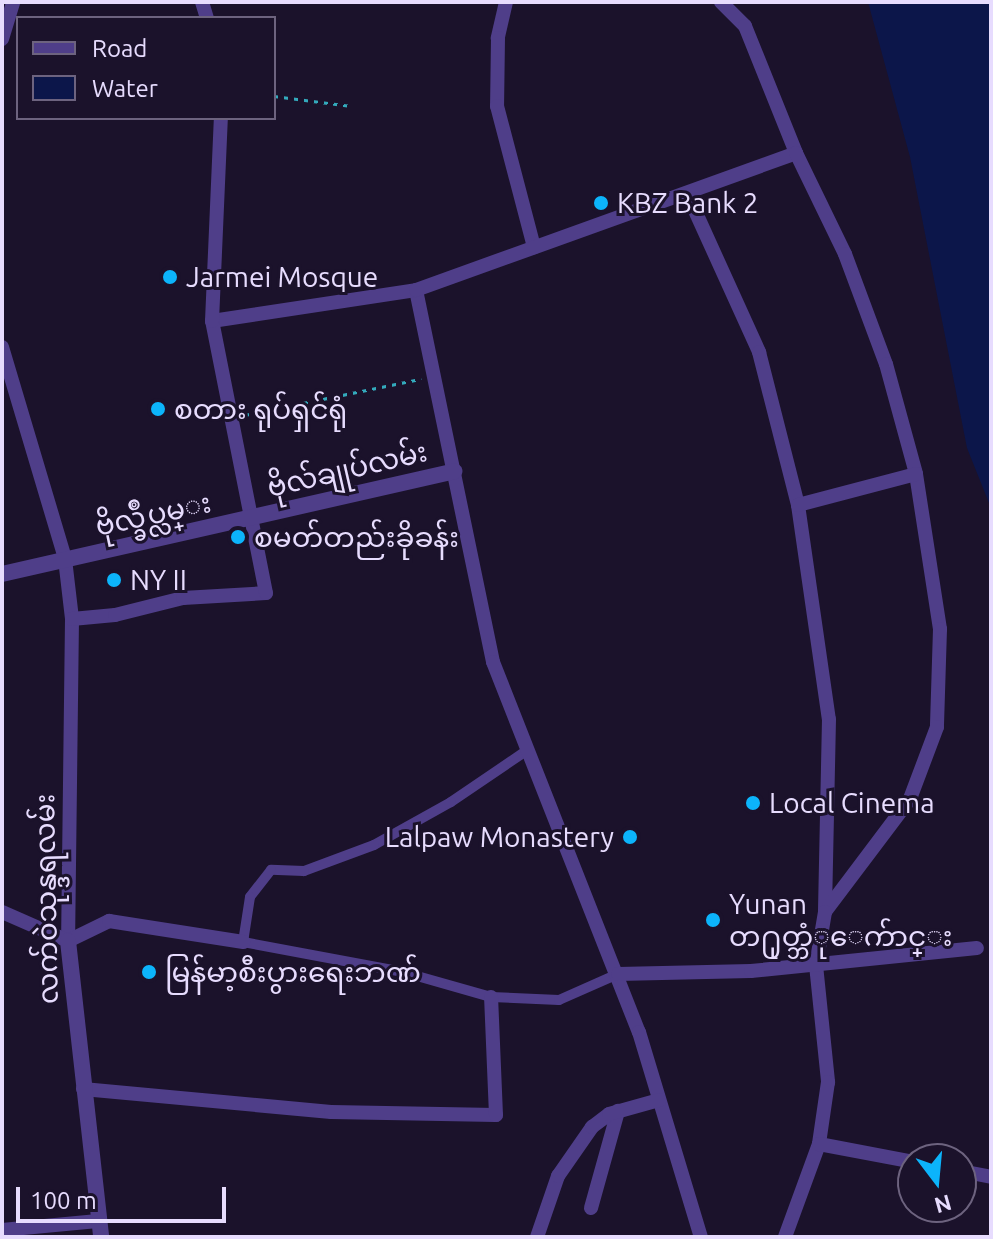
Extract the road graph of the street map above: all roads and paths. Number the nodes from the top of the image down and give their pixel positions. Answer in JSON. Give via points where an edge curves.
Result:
{"nodes":[{"id":1,"x":13,"y":2,"type":"edge"},
{"id":2,"x":506,"y":2,"type":"edge"},
{"id":3,"x":721,"y":2,"type":"edge"},
{"id":4,"x":2,"y":39,"type":"edge"},
{"id":5,"x":276,"y":96,"type":"edge"},
{"id":6,"x":351,"y":106,"type":"dead end"},
{"id":7,"x":221,"y":120,"type":"edge"},
{"id":8,"x":796,"y":153,"type":"junction"},
{"id":9,"x":687,"y":193,"type":"junction"},
{"id":10,"x":534,"y":247,"type":"junction"},
{"id":11,"x":416,"y":290,"type":"junction"},
{"id":12,"x":212,"y":321,"type":"junction"},
{"id":13,"x":2,"y":350,"type":"edge"},
{"id":14,"x":433,"y":377,"type":"junction"},
{"id":15,"x":232,"y":418,"type":"junction"},
{"id":16,"x":454,"y":471,"type":"junction"},
{"id":17,"x":916,"y":474,"type":"junction"},
{"id":18,"x":798,"y":505,"type":"junction"},
{"id":19,"x":252,"y":518,"type":"junction"},
{"id":20,"x":65,"y":559,"type":"junction"},
{"id":21,"x":2,"y":574,"type":"edge"},
{"id":22,"x":72,"y":619,"type":"junction"},
{"id":23,"x":526,"y":751,"type":"junction"},
{"id":24,"x":2,"y":912,"type":"edge"},
{"id":25,"x":825,"y":912,"type":"junction"},
{"id":26,"x":68,"y":941,"type":"junction"},
{"id":27,"x":243,"y":942,"type":"junction"},
{"id":28,"x":977,"y":948,"type":"dead end"},
{"id":29,"x":816,"y":965,"type":"junction"},
{"id":30,"x":618,"y":974,"type":"junction"},
{"id":31,"x":491,"y":997,"type":"junction"},
{"id":32,"x":83,"y":1089,"type":"junction"},
{"id":33,"x":659,"y":1100,"type":"junction"},
{"id":34,"x":618,"y":1111,"type":"junction"},
{"id":35,"x":819,"y":1144,"type":"junction"},
{"id":36,"x":897,"y":1159,"type":"edge"},
{"id":37,"x":591,"y":1208,"type":"dead end"},
{"id":38,"x":99,"y":1229,"type":"edge"},
{"id":39,"x":2,"y":1230,"type":"edge"},
{"id":40,"x":537,"y":1237,"type":"edge"},
{"id":41,"x":701,"y":1237,"type":"edge"},
{"id":42,"x":785,"y":1237,"type":"edge"}],
"edges":[{"from":1,"to":4,"type":"street"},
{"from":2,"to":10,"type":"street","via":[[498,38],[497,106]]},
{"from":3,"to":8,"type":"street","via":[[745,26]]},
{"from":5,"to":6,"type":"path"},
{"from":7,"to":12,"type":"street"},
{"from":8,"to":9,"type":"street"},
{"from":8,"to":17,"type":"street","via":[[856,281],[886,364]]},
{"from":9,"to":10,"type":"street"},
{"from":9,"to":18,"type":"street","via":[[759,352]]},
{"from":10,"to":11,"type":"street"},
{"from":11,"to":12,"type":"street"},
{"from":11,"to":14,"type":"street"},
{"from":12,"to":15,"type":"street"},
{"from":13,"to":20,"type":"street","name":"လက်ဝဲသုန္ဒရလမ်း"},
{"from":14,"to":15,"type":"path"},
{"from":14,"to":16,"type":"street"},
{"from":15,"to":19,"type":"street"},
{"from":16,"to":19,"type":"street","name":"ဗိုလ်ချုပ်လမ်း"},
{"from":16,"to":23,"type":"street","via":[[493,662]]},
{"from":17,"to":18,"type":"street"},
{"from":17,"to":25,"type":"street","via":[[940,629],[937,727],[910,799]]},
{"from":18,"to":25,"type":"street","via":[[829,719]]},
{"from":19,"to":20,"type":"street","name":"ဗိုလ္ခ်ဳပ္လမ္း"},
{"from":19,"to":22,"type":"street","via":[[266,593],[183,598],[115,615]]},
{"from":20,"to":21,"type":"street"},
{"from":20,"to":22,"type":"street","name":"လက်ဝဲသုန္ဒရလမ်း"},
{"from":22,"to":26,"type":"street","name":"လက်ဝဲသုန္ဒရလမ်း"},
{"from":23,"to":27,"type":"street","via":[[374,845],[304,871],[271,870],[250,897]]},
{"from":23,"to":30,"type":"street"},
{"from":24,"to":26,"type":"street"},
{"from":25,"to":29,"type":"street"},
{"from":26,"to":27,"type":"street","via":[[109,921]]},
{"from":26,"to":32,"type":"street","name":"လက်ဝဲသုန္ဒရလမ်း"},
{"from":27,"to":31,"type":"street","via":[[403,972]]},
{"from":28,"to":29,"type":"street"},
{"from":29,"to":30,"type":"street"},
{"from":29,"to":35,"type":"street","via":[[828,1082]]},
{"from":30,"to":31,"type":"street","via":[[559,1000]]},
{"from":30,"to":33,"type":"street"},
{"from":31,"to":32,"type":"street","via":[[496,1115],[331,1112]]},
{"from":32,"to":38,"type":"street","name":"လက်ဝဲသုန္ဒရလမ်း"},
{"from":33,"to":34,"type":"street"},
{"from":33,"to":41,"type":"street"},
{"from":34,"to":37,"type":"street"},
{"from":34,"to":40,"type":"street","via":[[592,1127],[568,1158]]},
{"from":35,"to":36,"type":"street"},
{"from":35,"to":42,"type":"street"},
{"from":38,"to":39,"type":"street"}]}
